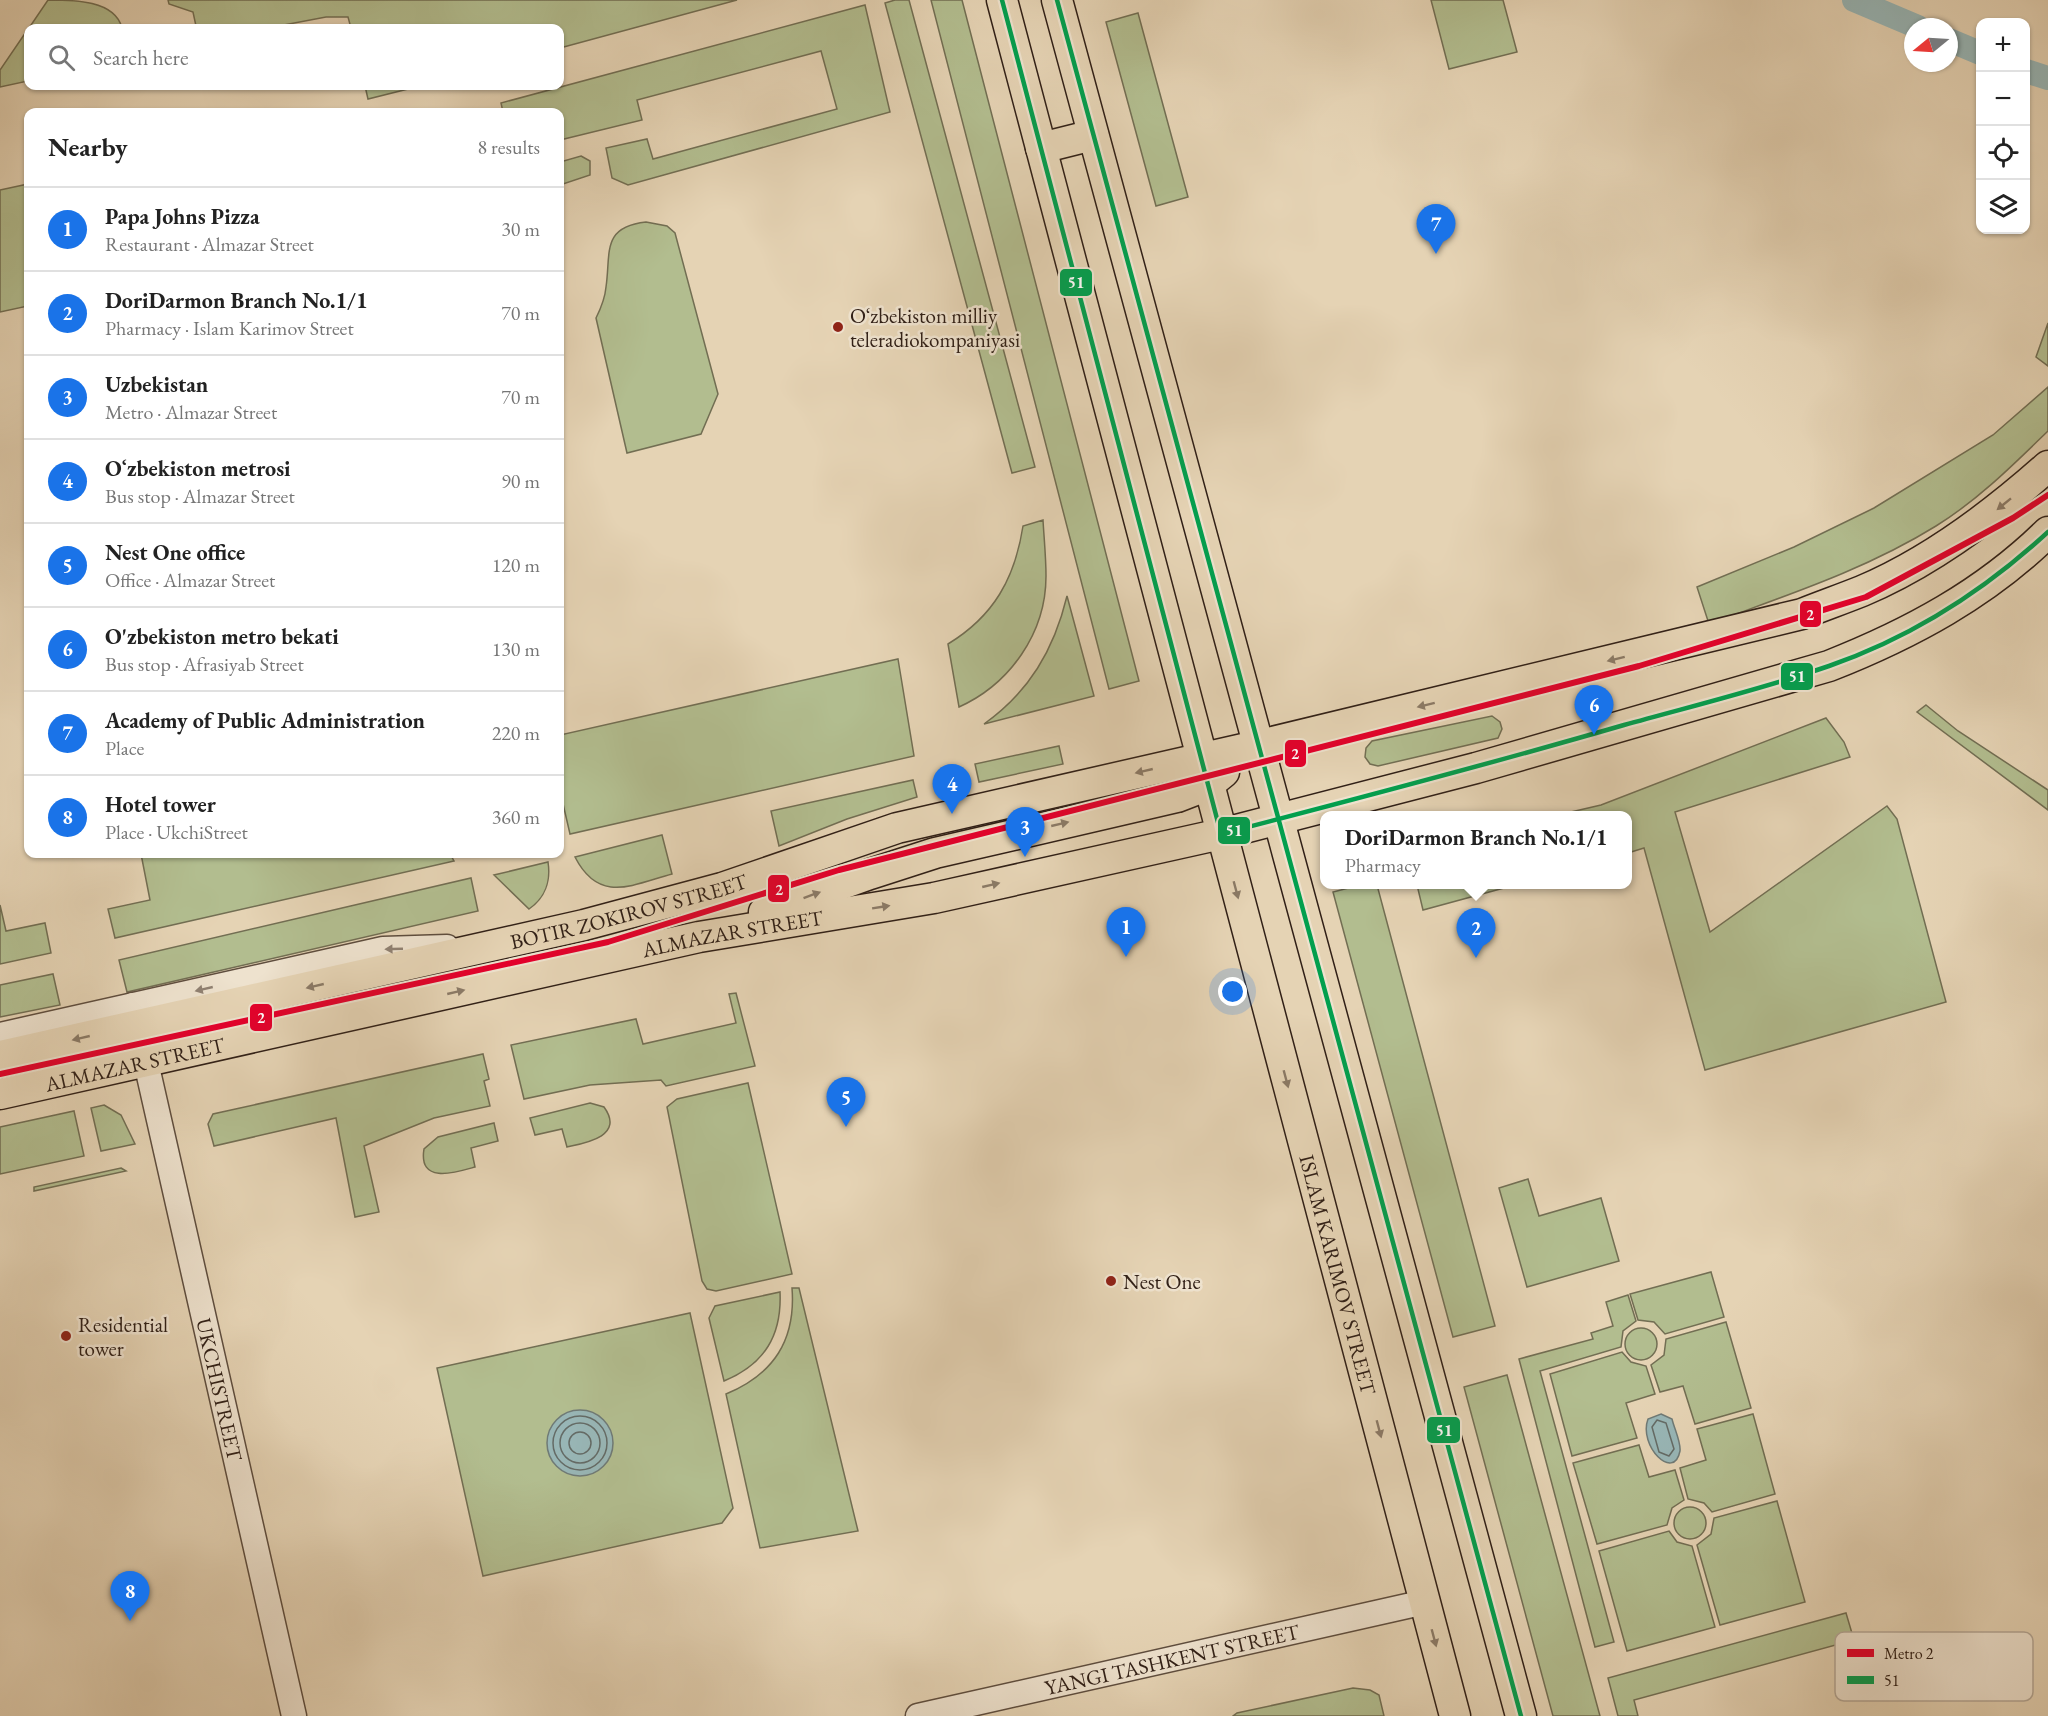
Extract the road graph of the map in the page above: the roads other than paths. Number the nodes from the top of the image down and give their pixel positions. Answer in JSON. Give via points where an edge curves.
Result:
{"nodes":[{"id":1,"x":1002,"y":0,"type":"edge"},
{"id":2,"x":1057,"y":0,"type":"edge"},
{"id":3,"x":1094,"y":135,"type":"junction"},
{"id":4,"x":1041,"y":148,"type":"junction"},
{"id":5,"x":2048,"y":465,"type":"edge"},
{"id":6,"x":2048,"y":532,"type":"edge"},
{"id":7,"x":1260,"y":745,"type":"junction"},
{"id":8,"x":1204,"y":771,"type":"junction"},
{"id":9,"x":1280,"y":819,"type":"junction"},
{"id":10,"x":1221,"y":834,"type":"junction"},
{"id":11,"x":699,"y":937,"type":"junction"},
{"id":12,"x":135,"y":1015,"type":"junction"},
{"id":13,"x":0,"y":1035,"type":"edge"},
{"id":14,"x":0,"y":1056,"type":"edge"},
{"id":15,"x":146,"y":1062,"type":"junction"},
{"id":16,"x":0,"y":1094,"type":"edge"},
{"id":17,"x":1425,"y":1602,"type":"junction"},
{"id":18,"x":294,"y":1716,"type":"edge"},
{"id":19,"x":918,"y":1716,"type":"edge"},
{"id":20,"x":1455,"y":1716,"type":"edge"},
{"id":21,"x":1521,"y":1716,"type":"edge"}],
"edges":[{"from":1,"to":4,"type":"main road"},
{"from":2,"to":3,"type":"main road"},
{"from":3,"to":4,"type":"main road"},
{"from":3,"to":7,"type":"main road"},
{"from":4,"to":8,"type":"main road"},
{"from":5,"to":7,"type":"main road","one_way":true,"via":[[2003,505],[1909,567],[1863,591],[1802,614]]},
{"from":6,"to":9,"type":"main road","name":"ALMAZAR STREET","via":[[1985,586],[1941,614],[1880,646],[1829,666],[1497,762]]},
{"from":7,"to":8,"type":"main road"},
{"from":7,"to":9,"type":"main road"},
{"from":8,"to":10,"type":"main road"},
{"from":11,"to":8,"type":"main road","one_way":true,"via":[[924,856],[1177,797]]},
{"from":8,"to":12,"type":"main road","name":"BOTIR ZOKIROV STREET","one_way":true,"via":[[897,828],[662,906],[495,945]]},
{"from":9,"to":10,"type":"main road","name":"ALMAZAR STREET"},
{"from":9,"to":21,"type":"main road"},
{"from":11,"to":10,"type":"main road","name":"ALMAZAR STREET","one_way":true,"via":[[934,898]]},
{"from":10,"to":17,"type":"main road","name":"ISLAM KARIMOV STREET","one_way":true},
{"from":15,"to":11,"type":"main road","name":"ALMAZAR STREET","one_way":true},
{"from":12,"to":13,"type":"street"},
{"from":12,"to":14,"type":"main road","name":"BOTIR ZOKIROV STREET","one_way":true},
{"from":12,"to":15,"type":"street","name":"UKCHISTREET"},
{"from":15,"to":16,"type":"main road","name":"ALMAZAR STREET"},
{"from":15,"to":18,"type":"street","name":"UKCHISTREET"},
{"from":17,"to":19,"type":"street","name":"YANGI TASHKENT STREET"},
{"from":17,"to":20,"type":"main road","name":"ISLAM KARIMOV STREET","one_way":true}]}
